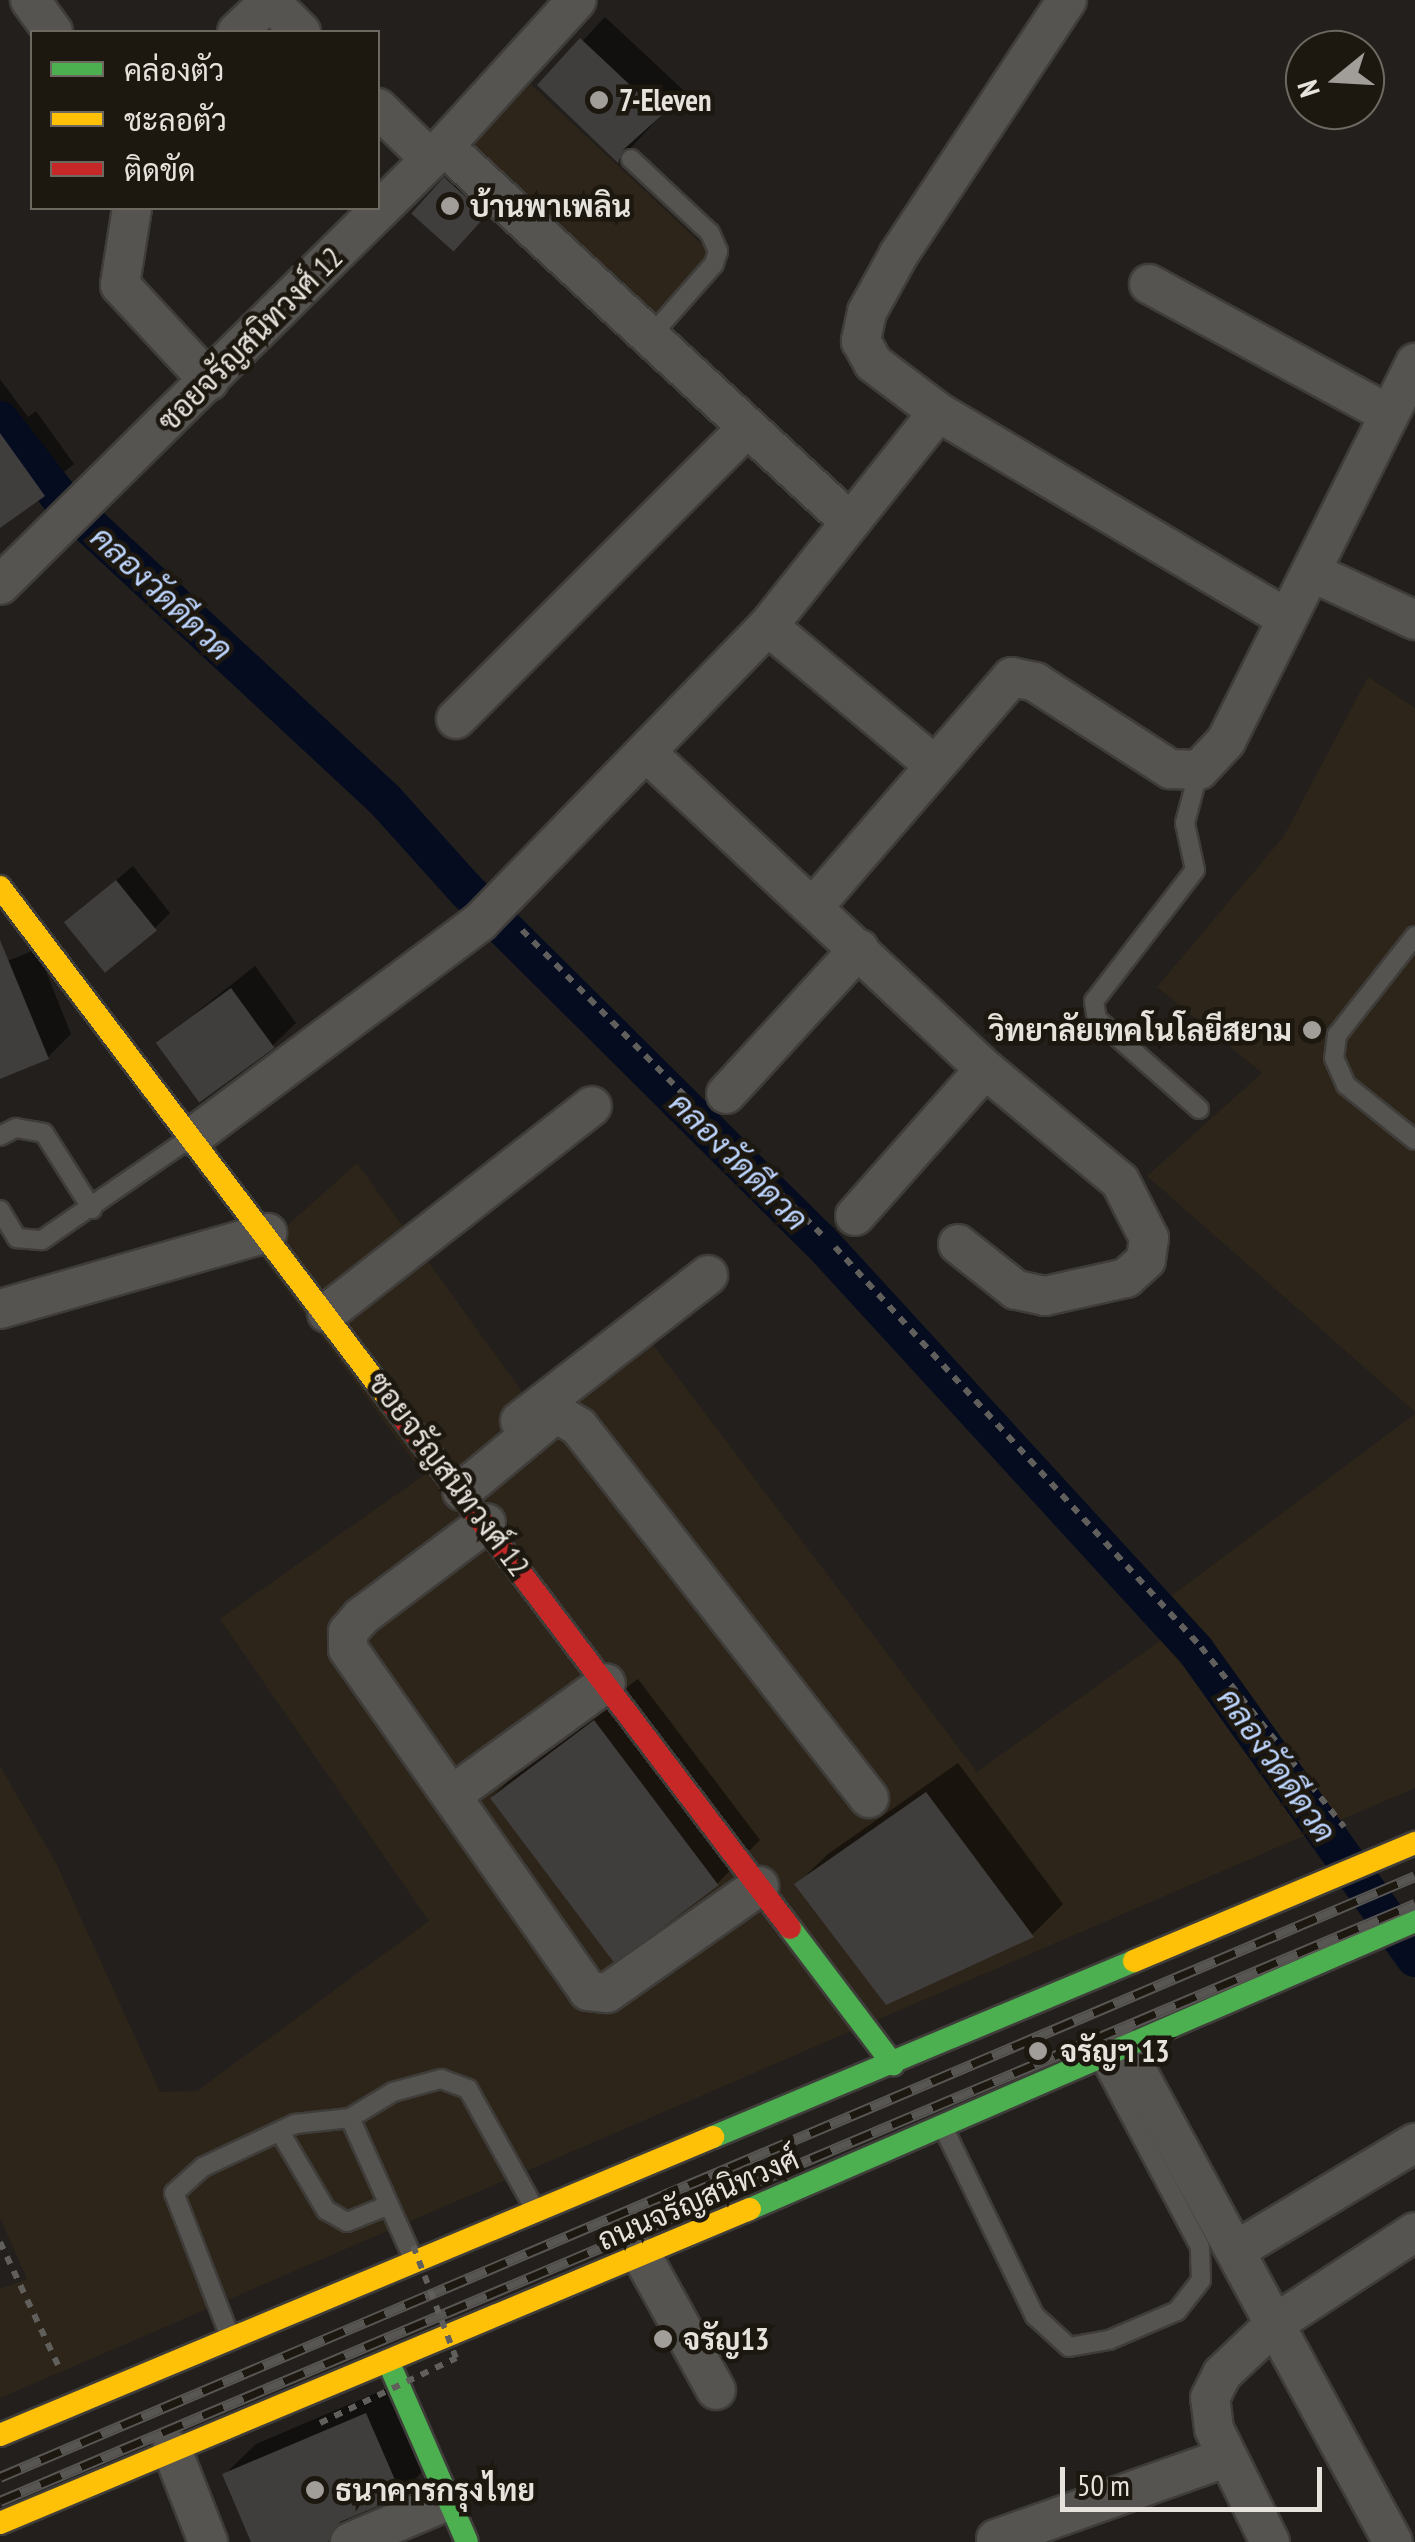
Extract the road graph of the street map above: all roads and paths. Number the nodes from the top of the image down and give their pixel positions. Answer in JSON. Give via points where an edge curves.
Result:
{"nodes":[{"id":1,"x":30,"y":0,"type":"edge"},
{"id":2,"x":578,"y":0,"type":"edge"},
{"id":3,"x":1067,"y":0,"type":"edge"},
{"id":4,"x":270,"y":1,"type":"edge"},
{"id":5,"x":51,"y":30,"type":"edge"},
{"id":6,"x":239,"y":30,"type":"edge"},
{"id":7,"x":299,"y":30,"type":"edge"},
{"id":8,"x":380,"y":110,"type":"edge"},
{"id":9,"x":437,"y":153,"type":"junction"},
{"id":10,"x":631,"y":159,"type":"dead end"},
{"id":11,"x":132,"y":210,"type":"edge"},
{"id":12,"x":1149,"y":284,"type":"dead end"},
{"id":13,"x":648,"y":339,"type":"junction"},
{"id":14,"x":1415,"y":362,"type":"edge"},
{"id":15,"x":209,"y":381,"type":"junction"},
{"id":16,"x":1399,"y":406,"type":"edge"},
{"id":17,"x":938,"y":412,"type":"junction"},
{"id":18,"x":746,"y":428,"type":"junction"},
{"id":19,"x":850,"y":522,"type":"junction"},
{"id":20,"x":1311,"y":572,"type":"junction"},
{"id":21,"x":0,"y":585,"type":"edge"},
{"id":22,"x":1285,"y":618,"type":"junction"},
{"id":23,"x":1415,"y":620,"type":"edge"},
{"id":24,"x":768,"y":626,"type":"junction"},
{"id":25,"x":456,"y":718,"type":"dead end"},
{"id":26,"x":648,"y":754,"type":"junction"},
{"id":27,"x":933,"y":764,"type":"junction"},
{"id":28,"x":1199,"y":770,"type":"junction"},
{"id":29,"x":0,"y":887,"type":"edge"},
{"id":30,"x":815,"y":905,"type":"junction"},
{"id":31,"x":490,"y":911,"type":"junction"},
{"id":32,"x":1415,"y":936,"type":"edge"},
{"id":33,"x":859,"y":949,"type":"junction"},
{"id":34,"x":985,"y":1070,"type":"junction"},
{"id":35,"x":726,"y":1094,"type":"dead end"},
{"id":36,"x":592,"y":1106,"type":"dead end"},
{"id":37,"x":1199,"y":1109,"type":"dead end"},
{"id":38,"x":0,"y":1136,"type":"edge"},
{"id":39,"x":194,"y":1136,"type":"junction"},
{"id":40,"x":1415,"y":1140,"type":"edge"},
{"id":41,"x":92,"y":1208,"type":"junction"},
{"id":42,"x":0,"y":1210,"type":"edge"},
{"id":43,"x":854,"y":1216,"type":"dead end"},
{"id":44,"x":267,"y":1232,"type":"junction"},
{"id":45,"x":958,"y":1244,"type":"dead end"},
{"id":46,"x":708,"y":1275,"type":"dead end"},
{"id":47,"x":0,"y":1308,"type":"edge"},
{"id":48,"x":327,"y":1313,"type":"junction"},
{"id":49,"x":456,"y":1483,"type":"junction"},
{"id":50,"x":486,"y":1523,"type":"junction"},
{"id":51,"x":606,"y":1683,"type":"junction"},
{"id":52,"x":452,"y":1796,"type":"junction"},
{"id":53,"x":869,"y":1798,"type":"dead end"},
{"id":54,"x":1348,"y":1832,"type":"dead end"},
{"id":55,"x":1415,"y":1843,"type":"edge"},
{"id":56,"x":759,"y":1886,"type":"junction"},
{"id":57,"x":1400,"y":1927,"type":"edge"},
{"id":58,"x":1112,"y":2053,"type":"junction"},
{"id":59,"x":893,"y":2064,"type":"junction"},
{"id":60,"x":350,"y":2118,"type":"junction"},
{"id":61,"x":943,"y":2126,"type":"junction"},
{"id":62,"x":280,"y":2132,"type":"junction"},
{"id":63,"x":1415,"y":2143,"type":"edge"},
{"id":64,"x":390,"y":2205,"type":"junction"},
{"id":65,"x":538,"y":2213,"type":"junction"},
{"id":66,"x":1415,"y":2232,"type":"edge"},
{"id":67,"x":0,"y":2242,"type":"edge"},
{"id":68,"x":413,"y":2250,"type":"junction"},
{"id":69,"x":1235,"y":2251,"type":"junction"},
{"id":70,"x":642,"y":2256,"type":"junction"},
{"id":71,"x":1276,"y":2323,"type":"junction"},
{"id":72,"x":231,"y":2339,"type":"junction"},
{"id":73,"x":388,"y":2361,"type":"junction"},
{"id":74,"x":716,"y":2390,"type":"dead end"},
{"id":75,"x":74,"y":2403,"type":"junction"},
{"id":76,"x":320,"y":2423,"type":"dead end"},
{"id":77,"x":0,"y":2436,"type":"edge"},
{"id":78,"x":172,"y":2450,"type":"junction"},
{"id":79,"x":1227,"y":2457,"type":"junction"},
{"id":80,"x":445,"y":2502,"type":"junction"},
{"id":81,"x":15,"y":2525,"type":"edge"},
{"id":82,"x":996,"y":2539,"type":"dead end"},
{"id":83,"x":208,"y":2542,"type":"edge"},
{"id":84,"x":350,"y":2542,"type":"edge"},
{"id":85,"x":466,"y":2542,"type":"edge"},
{"id":86,"x":1270,"y":2542,"type":"edge"},
{"id":87,"x":1393,"y":2542,"type":"edge"}],
"edges":[{"from":1,"to":5,"type":"street"},
{"from":2,"to":9,"type":"street","name":"ซอยจรัญสนิทวงศ์ 12"},
{"from":3,"to":17,"type":"street","via":[[868,312],[862,341],[874,363]]},
{"from":4,"to":6,"type":"street"},
{"from":4,"to":7,"type":"street"},
{"from":8,"to":9,"type":"street"},
{"from":9,"to":13,"type":"street"},
{"from":9,"to":15,"type":"street","name":"ซอยจรัญสนิทวงศ์ 12"},
{"from":10,"to":13,"type":"lane","via":[[710,233],[718,251]]},
{"from":11,"to":15,"type":"street","via":[[120,286]]},
{"from":12,"to":16,"type":"street"},
{"from":13,"to":18,"type":"street"},
{"from":14,"to":16,"type":"street"},
{"from":15,"to":21,"type":"street","name":"ซอยจรัญสนิทวงศ์ 12"},
{"from":16,"to":20,"type":"street"},
{"from":17,"to":19,"type":"street"},
{"from":17,"to":22,"type":"street"},
{"from":18,"to":19,"type":"street"},
{"from":18,"to":25,"type":"street"},
{"from":19,"to":24,"type":"street"},
{"from":20,"to":22,"type":"street"},
{"from":20,"to":23,"type":"street"},
{"from":22,"to":28,"type":"street","via":[[1226,741]]},
{"from":24,"to":26,"type":"street"},
{"from":24,"to":27,"type":"street"},
{"from":26,"to":30,"type":"street"},
{"from":26,"to":31,"type":"street"},
{"from":27,"to":28,"type":"street","via":[[1012,677],[1035,682],[1170,770]]},
{"from":27,"to":30,"type":"street"},
{"from":28,"to":37,"type":"lane","via":[[1185,823],[1195,870],[1094,1001],[1097,1019]]},
{"from":29,"to":39,"type":"main road","name":"ซอยจรัญสนิทวงศ์ 12"},
{"from":30,"to":33,"type":"street"},
{"from":31,"to":39,"type":"street"},
{"from":31,"to":54,"type":"path","via":[[862,1275],[1201,1647]]},
{"from":32,"to":40,"type":"lane","via":[[1336,1035],[1334,1058],[1346,1085]]},
{"from":33,"to":34,"type":"street"},
{"from":33,"to":35,"type":"street"},
{"from":34,"to":43,"type":"street"},
{"from":34,"to":45,"type":"street","via":[[1120,1181],[1140,1209],[1149,1238],[1146,1260],[1107,1286],[1045,1296],[1016,1290]]},
{"from":36,"to":48,"type":"street"},
{"from":38,"to":41,"type":"lane","via":[[16,1128],[44,1133]]},
{"from":39,"to":41,"type":"lane"},
{"from":39,"to":44,"type":"main road","name":"ซอยจรัญสนิทวงศ์ 12"},
{"from":41,"to":42,"type":"lane","via":[[29,1241],[17,1238]]},
{"from":44,"to":47,"type":"street"},
{"from":44,"to":48,"type":"main road","name":"ซอยจรัญสนิทวงศ์ 12"},
{"from":46,"to":49,"type":"street"},
{"from":48,"to":49,"type":"main road","name":"ซอยจรัญสนิทวงศ์ 12"},
{"from":49,"to":50,"type":"main road","name":"ซอยจรัญสนิทวงศ์ 12"},
{"from":49,"to":53,"type":"street","via":[[549,1419],[561,1416],[579,1427]]},
{"from":50,"to":51,"type":"main road","name":"ซอยจรัญสนิทวงศ์ 12"},
{"from":50,"to":52,"type":"street","via":[[348,1632],[348,1648]]},
{"from":51,"to":52,"type":"street"},
{"from":51,"to":56,"type":"main road","name":"ซอยจรัญสนิทวงศ์ 12"},
{"from":52,"to":56,"type":"street","via":[[588,1992],[607,1992]]},
{"from":55,"to":59,"type":"main road","name":"ถนนจรัญสนิทวงศ์"},
{"from":56,"to":59,"type":"main road","name":"ซอยจรัญสนิทวงศ์ 12"},
{"from":57,"to":58,"type":"main road","name":"ถนนจรัญสนิทวงศ์"},
{"from":58,"to":61,"type":"main road","name":"ถนนจรัญสนิทวงศ์"},
{"from":58,"to":61,"type":"lane","via":[[1200,2247],[1201,2280],[1177,2311],[1109,2340],[1068,2347],[1035,2316]]},
{"from":58,"to":69,"type":"street"},
{"from":59,"to":65,"type":"main road","name":"ถนนจรัญสนิทวงศ์"},
{"from":60,"to":62,"type":"lane"},
{"from":60,"to":64,"type":"lane"},
{"from":60,"to":65,"type":"lane","via":[[393,2092],[441,2079],[468,2089]]},
{"from":61,"to":70,"type":"main road","name":"ถนนจรัญสนิทวงศ์"},
{"from":62,"to":64,"type":"lane","via":[[326,2210],[346,2222]]},
{"from":62,"to":72,"type":"lane","via":[[203,2167],[174,2193]]},
{"from":63,"to":69,"type":"street"},
{"from":64,"to":68,"type":"lane"},
{"from":65,"to":68,"type":"main road","name":"ถนนจรัญสนิทวงศ์"},
{"from":66,"to":71,"type":"street"},
{"from":67,"to":75,"type":"path"},
{"from":68,"to":72,"type":"main road","name":"ถนนจรัญสนิทวงศ์"},
{"from":68,"to":76,"type":"path","bridge":true,"via":[[456,2358]]},
{"from":69,"to":71,"type":"street"},
{"from":70,"to":73,"type":"main road","name":"ถนนจรัญสนิทวงศ์"},
{"from":70,"to":74,"type":"street"},
{"from":71,"to":79,"type":"street","via":[[1222,2374],[1210,2398]]},
{"from":71,"to":87,"type":"street"},
{"from":72,"to":75,"type":"main road","name":"ถนนจรัญสนิทวงศ์"},
{"from":73,"to":78,"type":"main road","name":"ถนนจรัญสนิทวงศ์"},
{"from":73,"to":80,"type":"main road"},
{"from":75,"to":77,"type":"main road","name":"ถนนจรัญสนิทวงศ์"},
{"from":78,"to":81,"type":"main road","name":"ถนนจรัญสนิทวงศ์"},
{"from":78,"to":83,"type":"street"},
{"from":79,"to":82,"type":"street"},
{"from":79,"to":86,"type":"street"},
{"from":80,"to":84,"type":"street"},
{"from":80,"to":85,"type":"main road"}]}
